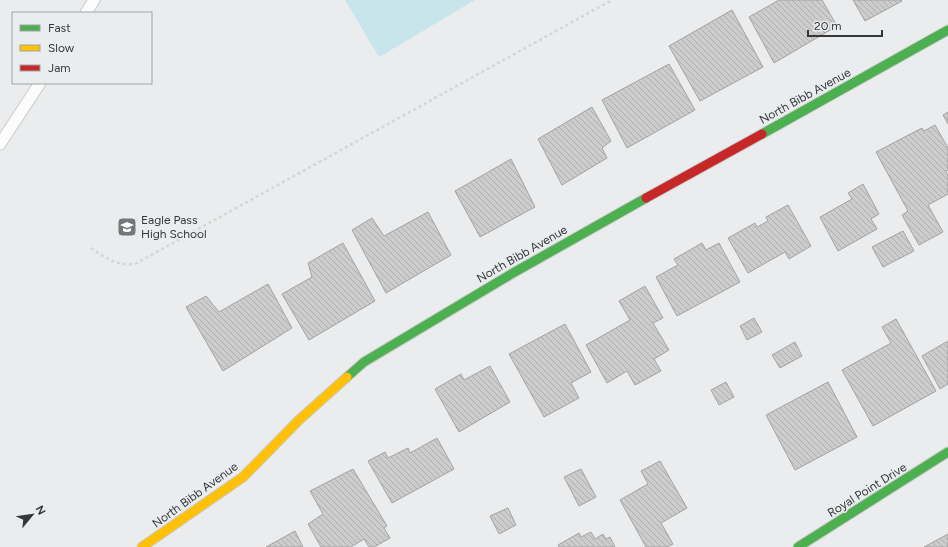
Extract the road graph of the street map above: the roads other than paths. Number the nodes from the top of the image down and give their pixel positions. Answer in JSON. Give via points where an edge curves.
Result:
{"nodes":[{"id":1,"x":94,"y":0,"type":"edge"},
{"id":2,"x":87,"y":12,"type":"edge"},
{"id":3,"x":948,"y":30,"type":"edge"},
{"id":4,"x":39,"y":84,"type":"edge"},
{"id":5,"x":0,"y":144,"type":"edge"},
{"id":6,"x":948,"y":452,"type":"edge"},
{"id":7,"x":142,"y":547,"type":"edge"},
{"id":8,"x":798,"y":547,"type":"edge"}],
"edges":[{"from":1,"to":2,"type":"lane"},
{"from":3,"to":7,"type":"main road","name":"North Bibb Avenue","via":[[513,273],[364,362],[299,420],[243,477]]},
{"from":4,"to":5,"type":"lane"},
{"from":6,"to":8,"type":"main road","name":"Royal Point Drive"}]}
